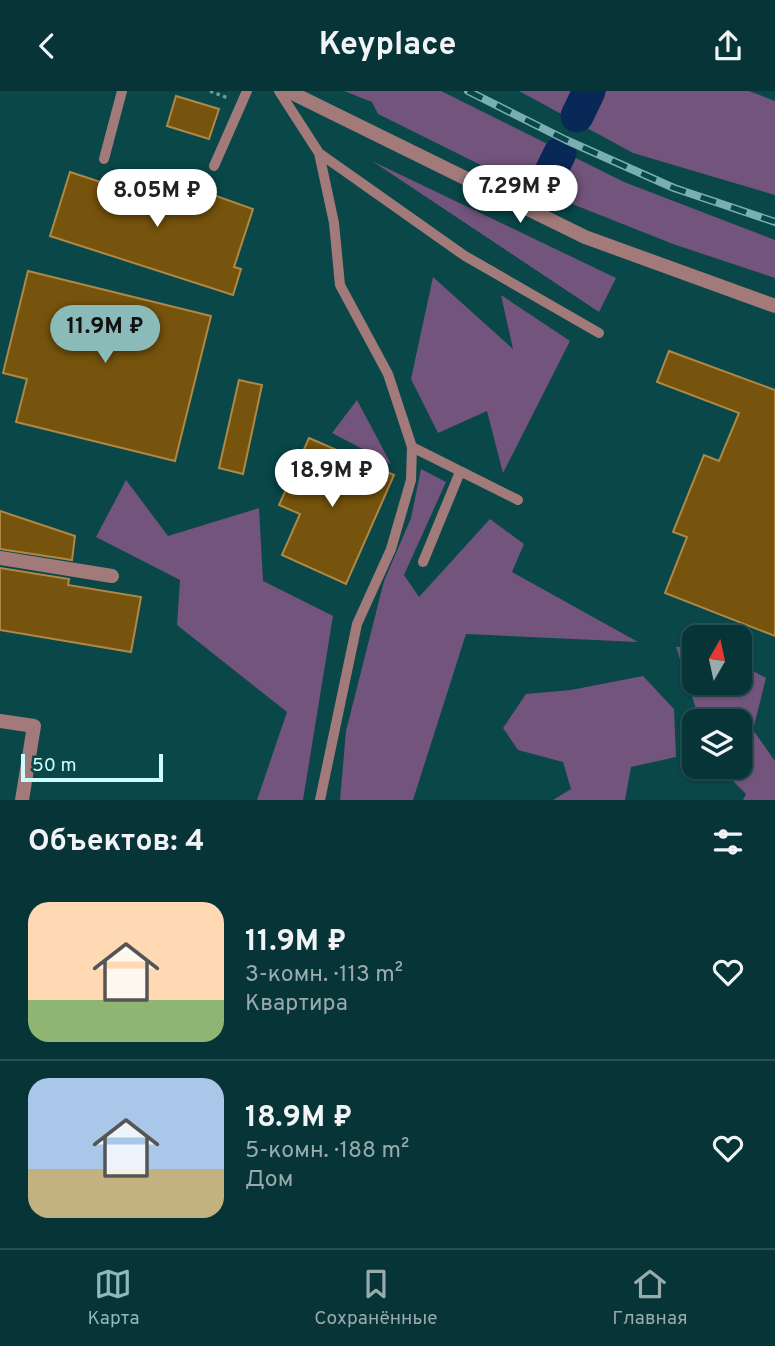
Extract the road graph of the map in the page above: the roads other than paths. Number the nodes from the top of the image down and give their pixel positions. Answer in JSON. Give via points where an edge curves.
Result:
{"nodes":[{"id":1,"x":121,"y":91,"type":"edge"},
{"id":2,"x":247,"y":91,"type":"edge"},
{"id":3,"x":279,"y":91,"type":"edge"},
{"id":4,"x":288,"y":91,"type":"edge"},
{"id":5,"x":319,"y":153,"type":"junction"},
{"id":6,"x":104,"y":159,"type":"dead end"},
{"id":7,"x":214,"y":166,"type":"dead end"},
{"id":8,"x":775,"y":306,"type":"edge"},
{"id":9,"x":599,"y":333,"type":"dead end"},
{"id":10,"x":411,"y":447,"type":"junction"},
{"id":11,"x":460,"y":472,"type":"junction"},
{"id":12,"x":518,"y":501,"type":"dead end"},
{"id":13,"x":0,"y":558,"type":"edge"},
{"id":14,"x":422,"y":562,"type":"dead end"},
{"id":15,"x":112,"y":576,"type":"dead end"},
{"id":16,"x":0,"y":720,"type":"edge"},
{"id":17,"x":22,"y":800,"type":"edge"},
{"id":18,"x":320,"y":800,"type":"edge"}],
"edges":[{"from":1,"to":6,"type":"lane"},
{"from":2,"to":7,"type":"lane"},
{"from":3,"to":5,"type":"lane"},
{"from":4,"to":8,"type":"street","via":[[585,237]]},
{"from":5,"to":9,"type":"lane","via":[[465,256]]},
{"from":5,"to":10,"type":"lane","via":[[334,223],[340,285],[388,374]]},
{"from":10,"to":11,"type":"lane"},
{"from":10,"to":18,"type":"lane","via":[[411,480],[391,549],[357,624]]},
{"from":11,"to":12,"type":"lane"},
{"from":11,"to":14,"type":"lane"},
{"from":13,"to":15,"type":"street"},
{"from":16,"to":17,"type":"street","via":[[34,726]]}]}
